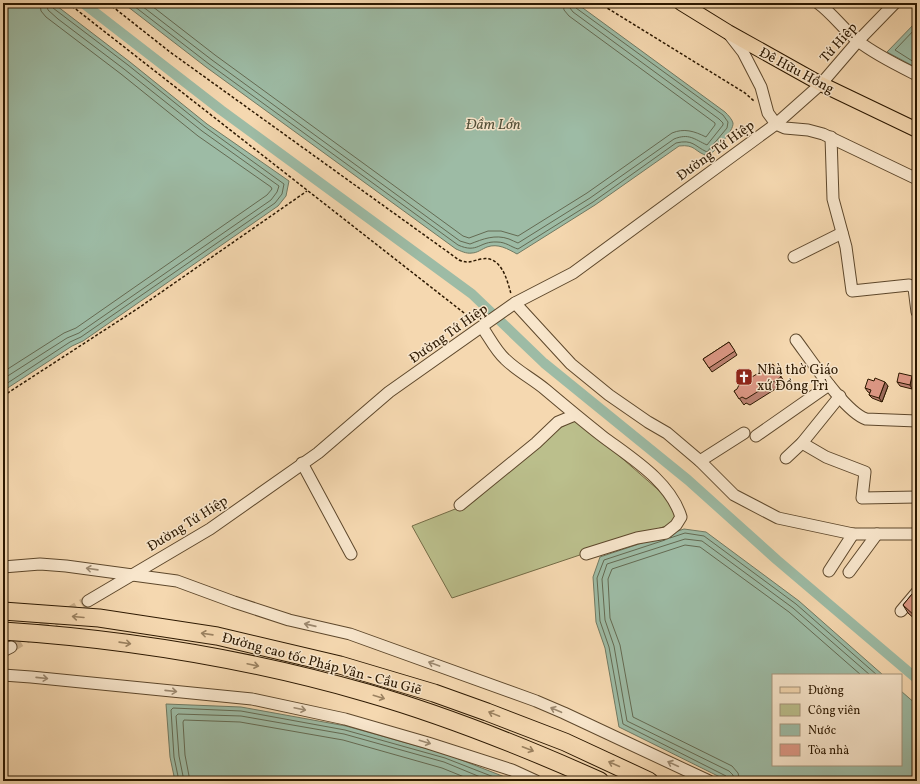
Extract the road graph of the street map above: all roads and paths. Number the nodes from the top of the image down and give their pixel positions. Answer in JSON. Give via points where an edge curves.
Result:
{"nodes":[{"id":1,"x":68,"y":3,"type":"edge"},
{"id":2,"x":108,"y":3,"type":"edge"},
{"id":3,"x":599,"y":3,"type":"edge"},
{"id":4,"x":681,"y":3,"type":"edge"},
{"id":5,"x":818,"y":3,"type":"edge"},
{"id":6,"x":895,"y":3,"type":"edge"},
{"id":7,"x":728,"y":32,"type":"junction"},
{"id":8,"x":858,"y":41,"type":"junction"},
{"id":9,"x":917,"y":74,"type":"edge"},
{"id":10,"x":821,"y":84,"type":"junction"},
{"id":11,"x":768,"y":113,"type":"junction"},
{"id":12,"x":776,"y":124,"type":"junction"},
{"id":13,"x":917,"y":130,"type":"edge"},
{"id":14,"x":831,"y":137,"type":"junction"},
{"id":15,"x":917,"y":179,"type":"edge"},
{"id":16,"x":307,"y":191,"type":"junction"},
{"id":17,"x":842,"y":233,"type":"junction"},
{"id":18,"x":794,"y":257,"type":"dead end"},
{"id":19,"x":512,"y":305,"type":"junction"},
{"id":20,"x":917,"y":312,"type":"edge"},
{"id":21,"x":486,"y":324,"type":"junction"},
{"id":22,"x":796,"y":340,"type":"dead end"},
{"id":23,"x":830,"y":386,"type":"junction"},
{"id":24,"x":3,"y":396,"type":"edge"},
{"id":25,"x":840,"y":396,"type":"junction"},
{"id":26,"x":575,"y":415,"type":"junction"},
{"id":27,"x":917,"y":421,"type":"edge"},
{"id":28,"x":744,"y":433,"type":"dead end"},
{"id":29,"x":756,"y":436,"type":"dead end"},
{"id":30,"x":802,"y":442,"type":"junction"},
{"id":31,"x":786,"y":458,"type":"dead end"},
{"id":32,"x":700,"y":461,"type":"junction"},
{"id":33,"x":302,"y":463,"type":"junction"},
{"id":34,"x":917,"y":498,"type":"edge"},
{"id":35,"x":460,"y":505,"type":"dead end"},
{"id":36,"x":853,"y":534,"type":"junction"},
{"id":37,"x":877,"y":534,"type":"junction"},
{"id":38,"x":917,"y":534,"type":"edge"},
{"id":39,"x":351,"y":554,"type":"dead end"},
{"id":40,"x":586,"y":554,"type":"dead end"},
{"id":41,"x":3,"y":567,"type":"edge"},
{"id":42,"x":829,"y":571,"type":"dead end"},
{"id":43,"x":849,"y":572,"type":"dead end"},
{"id":44,"x":131,"y":575,"type":"junction"},
{"id":45,"x":917,"y":592,"type":"edge"},
{"id":46,"x":88,"y":601,"type":"tunnel mouth"},
{"id":47,"x":3,"y":611,"type":"edge"},
{"id":48,"x":901,"y":611,"type":"dead end"},
{"id":49,"x":3,"y":631,"type":"edge"},
{"id":50,"x":3,"y":676,"type":"edge"},
{"id":51,"x":536,"y":781,"type":"edge"},
{"id":52,"x":600,"y":781,"type":"edge"},
{"id":53,"x":649,"y":781,"type":"edge"},
{"id":54,"x":709,"y":781,"type":"edge"}],
"edges":[{"from":1,"to":16,"type":"path"},
{"from":2,"to":19,"type":"path","via":[[170,52],[459,260],[466,263],[489,258],[496,261],[506,277]]},
{"from":3,"to":11,"type":"path","via":[[745,93]]},
{"from":4,"to":7,"type":"main road","name":"Đê Hữu Hồng"},
{"from":5,"to":8,"type":"street"},
{"from":6,"to":8,"type":"street","name":"Tứ Hiệp"},
{"from":7,"to":10,"type":"main road","name":"Đê Hữu Hồng"},
{"from":7,"to":11,"type":"street","via":[[743,52],[761,87]]},
{"from":8,"to":9,"type":"street"},
{"from":8,"to":10,"type":"street","name":"Tứ Hiệp"},
{"from":10,"to":12,"type":"street","name":"Đường Tứ Hiệp"},
{"from":10,"to":13,"type":"main road","name":"Đê Hữu Hồng"},
{"from":11,"to":12,"type":"street"},
{"from":12,"to":14,"type":"street"},
{"from":12,"to":19,"type":"street","name":"Đường Tứ Hiệp","via":[[573,273]]},
{"from":14,"to":15,"type":"street"},
{"from":14,"to":17,"type":"street","via":[[833,199]]},
{"from":16,"to":21,"type":"path"},
{"from":16,"to":24,"type":"path","via":[[137,309]]},
{"from":17,"to":18,"type":"street"},
{"from":17,"to":20,"type":"street","via":[[852,291],[909,285],[914,288]]},
{"from":19,"to":21,"type":"street","name":"Đường Tứ Hiệp"},
{"from":19,"to":32,"type":"street","via":[[571,364],[609,395],[667,433]]},
{"from":21,"to":26,"type":"street","via":[[504,358]]},
{"from":21,"to":33,"type":"street","name":"Đường Tứ Hiệp","via":[[389,392],[318,453]]},
{"from":22,"to":23,"type":"street"},
{"from":23,"to":25,"type":"street"},
{"from":23,"to":29,"type":"street"},
{"from":25,"to":27,"type":"street","via":[[859,416],[866,419]]},
{"from":25,"to":30,"type":"street"},
{"from":26,"to":35,"type":"street","via":[[558,422]]},
{"from":26,"to":40,"type":"street","via":[[655,478],[677,505],[681,517],[666,533],[637,538]]},
{"from":28,"to":32,"type":"street"},
{"from":30,"to":31,"type":"street"},
{"from":30,"to":34,"type":"street","via":[[826,457],[865,472],[862,498]]},
{"from":32,"to":36,"type":"street","via":[[734,495],[778,518]]},
{"from":33,"to":39,"type":"street"},
{"from":33,"to":44,"type":"street","name":"Đường Tứ Hiệp","via":[[210,529]]},
{"from":36,"to":37,"type":"street"},
{"from":36,"to":42,"type":"street"},
{"from":37,"to":38,"type":"street"},
{"from":37,"to":43,"type":"street"},
{"from":44,"to":41,"type":"street","one_way":true,"via":[[40,564]]},
{"from":44,"to":46,"type":"street","name":"Đường Tứ Hiệp"},
{"from":54,"to":44,"type":"street","one_way":true,"via":[[536,701],[350,634],[289,620],[177,581]]},
{"from":45,"to":48,"type":"street"},
{"from":53,"to":47,"type":"highway","name":"Đường cao tốc Pháp Vân - Cầu Giẽ","one_way":true,"via":[[565,742],[434,692],[340,665],[217,636],[99,618]]},
{"from":49,"to":52,"type":"highway","name":"Đường cao tốc Pháp Vân - Cầu Giẽ","one_way":true,"via":[[54,634],[148,646],[299,675],[368,693],[464,725]]},
{"from":50,"to":51,"type":"street","one_way":true,"via":[[252,699],[345,719],[405,736],[512,770]]}]}
